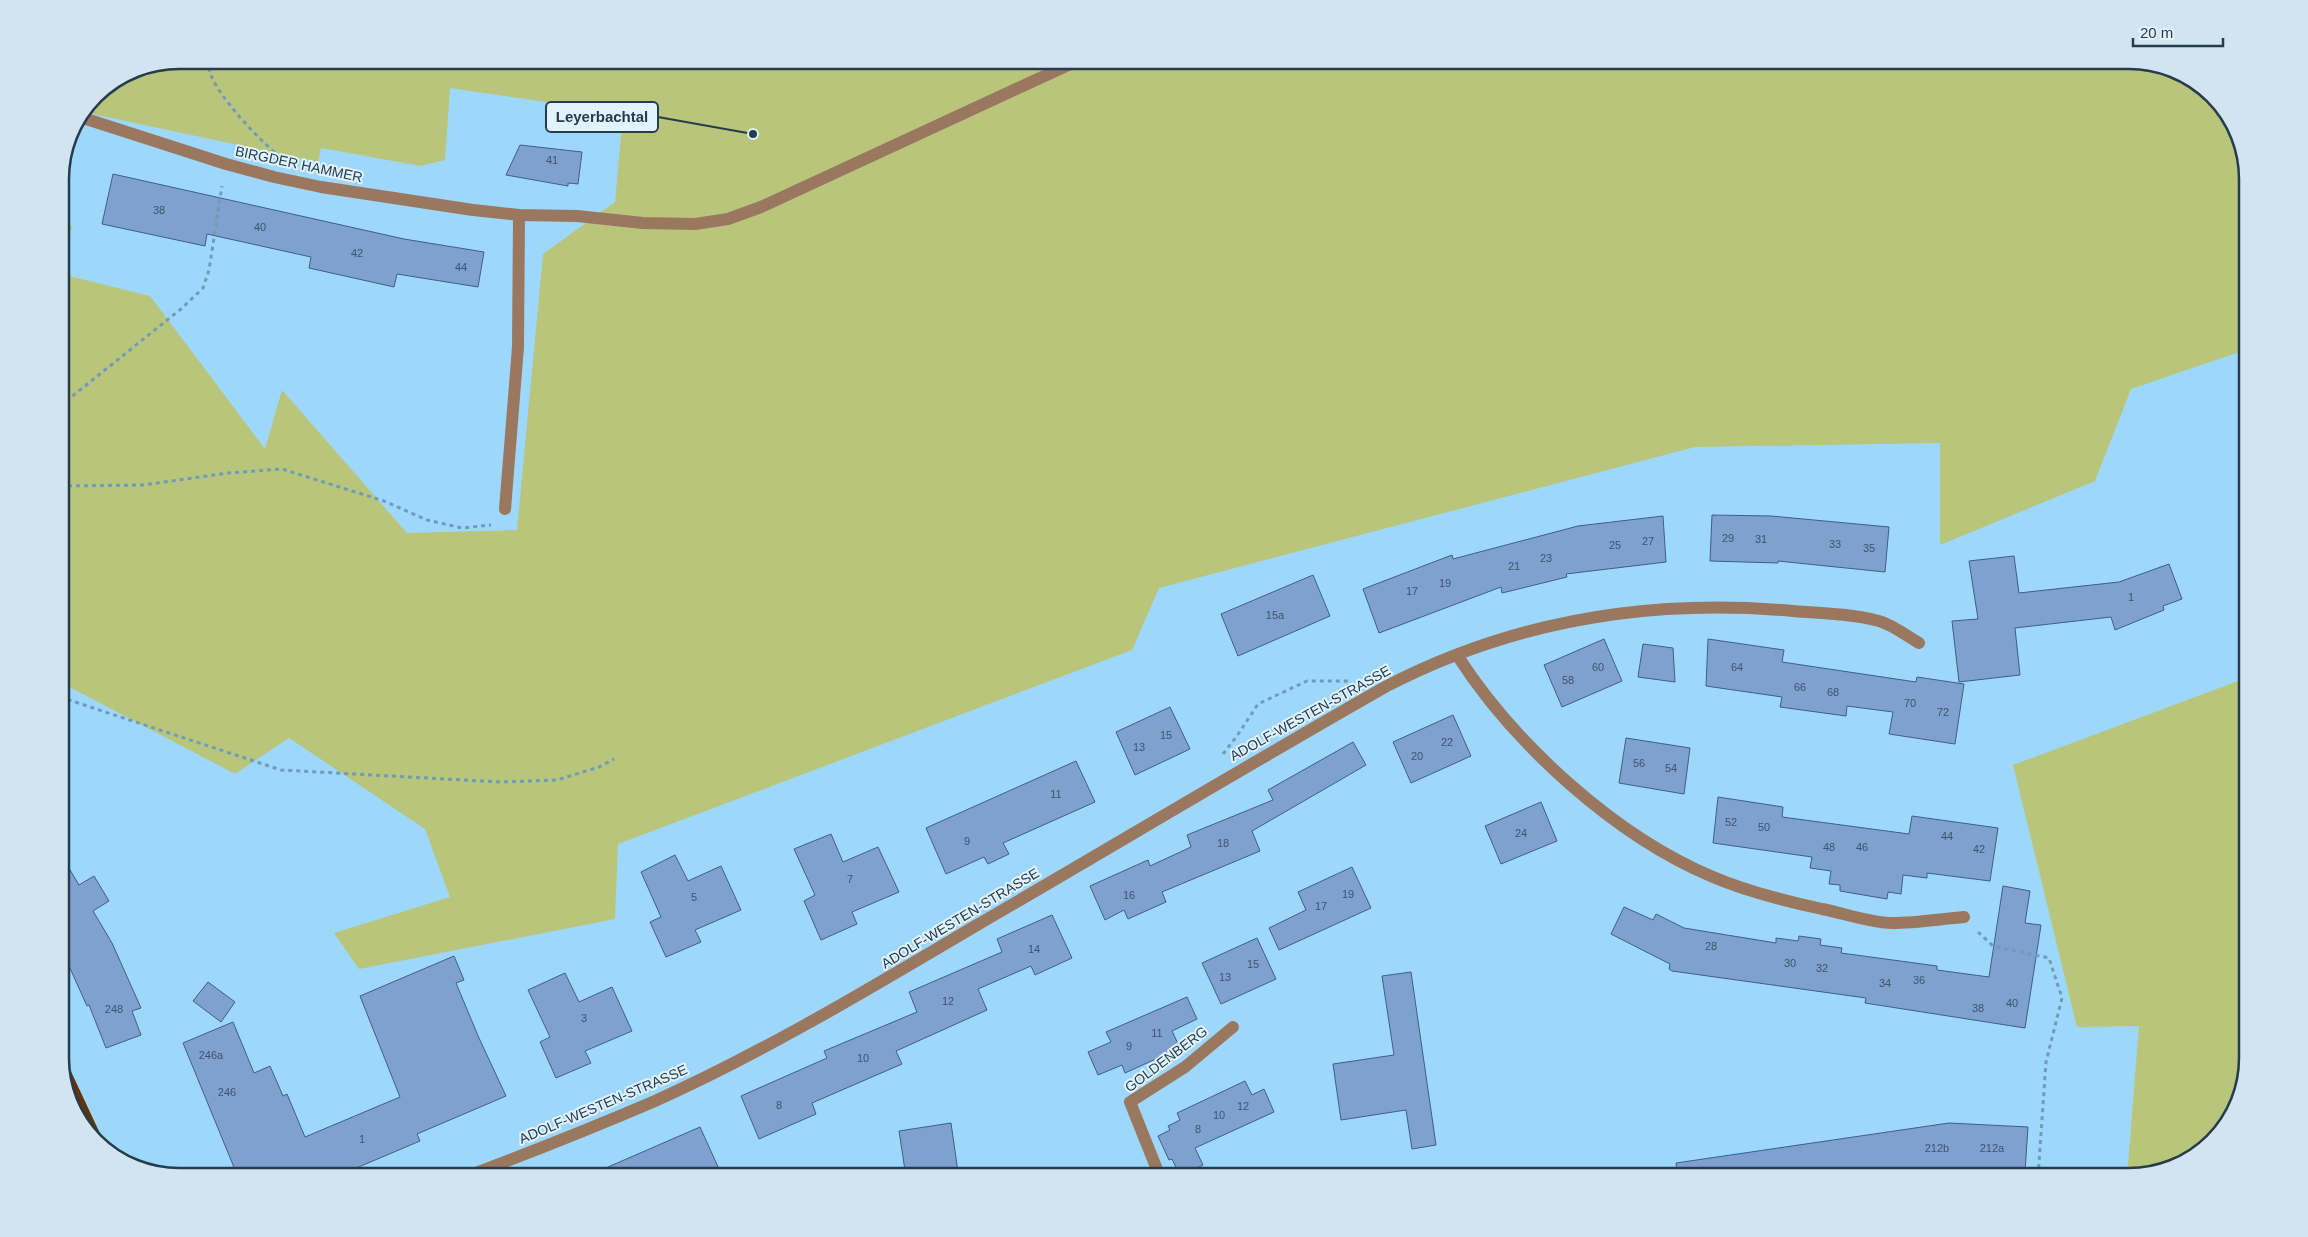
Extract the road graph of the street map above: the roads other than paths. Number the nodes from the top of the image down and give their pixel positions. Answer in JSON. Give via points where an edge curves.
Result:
{"nodes":[{"id":1,"x":1060,"y":69,"type":"edge"},
{"id":2,"x":86,"y":119,"type":"edge"},
{"id":3,"x":519,"y":215,"type":"junction"},
{"id":4,"x":505,"y":509,"type":"road end"},
{"id":5,"x":1919,"y":643,"type":"dead end"},
{"id":6,"x":1457,"y":655,"type":"junction"},
{"id":7,"x":1964,"y":917,"type":"road end"},
{"id":8,"x":1234,"y":1027,"type":"dead end"},
{"id":9,"x":75,"y":1093,"type":"edge"},
{"id":10,"x":87,"y":1119,"type":"edge"},
{"id":11,"x":489,"y":1168,"type":"edge"},
{"id":12,"x":1156,"y":1168,"type":"edge"}],
"edges":[{"from":1,"to":3,"type":"street","name":"BIRGDER HAMMER","via":[[769,204],[728,219],[695,224]]},
{"from":2,"to":3,"type":"street","name":"BIRGDER HAMMER","via":[[226,164],[321,187]]},
{"from":3,"to":4,"type":"street","via":[[518,347]]},
{"from":5,"to":6,"type":"street","name":"ADOLF-WESTEN-STRASSE","via":[[1880,621],[1747,607],[1706,607],[1594,616],[1528,630]]},
{"from":6,"to":7,"type":"street","via":[[1474,682],[1532,749],[1618,822],[1657,850],[1713,877],[1775,899],[1891,923]]},
{"from":6,"to":11,"type":"street","name":"ADOLF-WESTEN-STRASSE","via":[[1385,687],[790,1033],[656,1100]]},
{"from":8,"to":12,"type":"street","name":"GOLDENBERG","via":[[1185,1067],[1130,1102]]},
{"from":9,"to":10,"type":"main road"}]}
